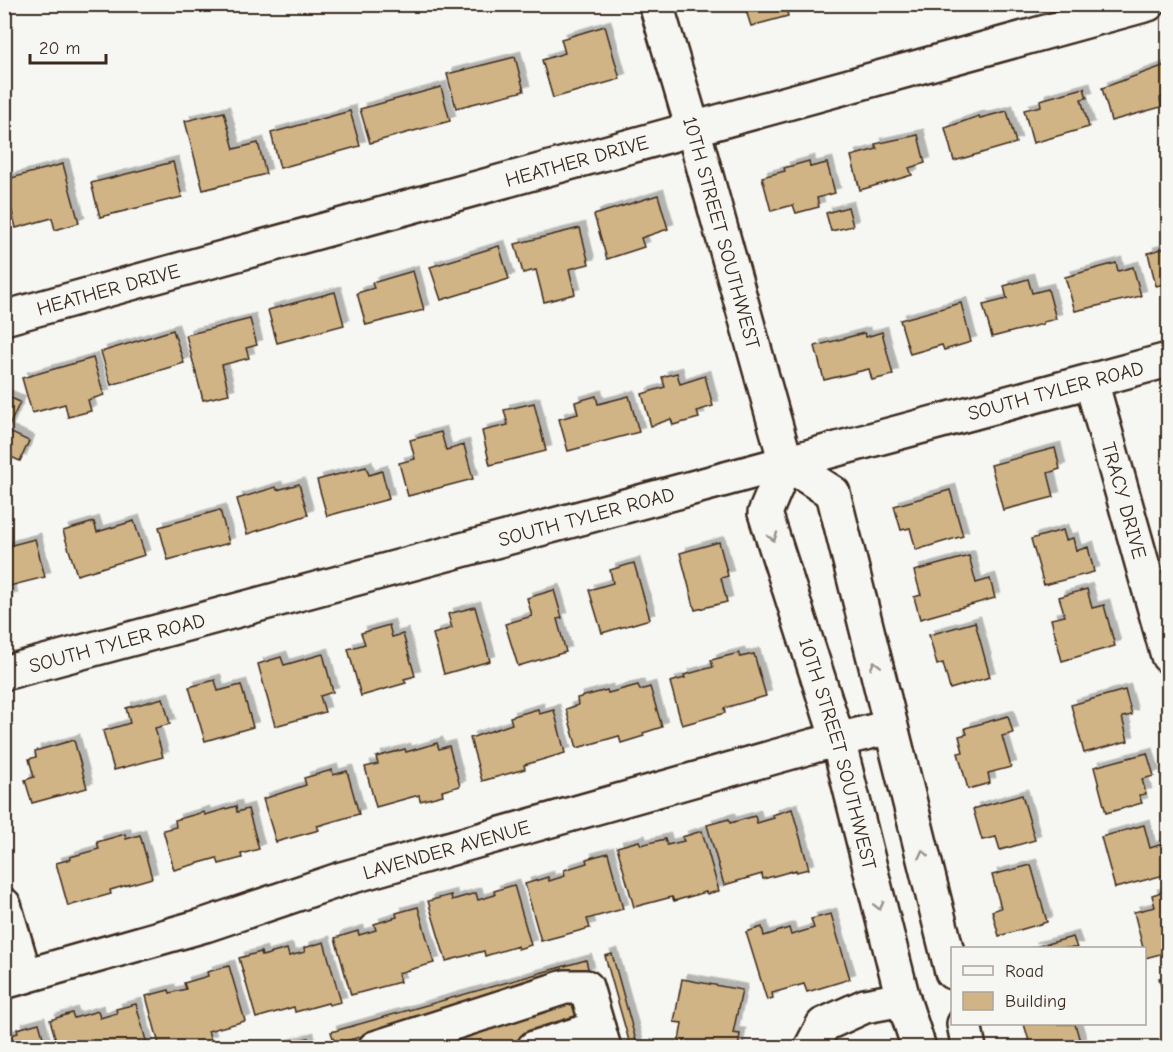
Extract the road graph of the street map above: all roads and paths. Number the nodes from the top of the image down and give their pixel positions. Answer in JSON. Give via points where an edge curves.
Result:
{"nodes":[{"id":1,"x":656,"y":4,"type":"edge"},
{"id":2,"x":1132,"y":7,"type":"edge"},
{"id":3,"x":693,"y":129,"type":"junction"},
{"id":4,"x":4,"y":318,"type":"edge"},
{"id":5,"x":1168,"y":360,"type":"edge"},
{"id":6,"x":1091,"y":381,"type":"junction"},
{"id":7,"x":786,"y":463,"type":"junction"},
{"id":8,"x":1168,"y":656,"type":"edge"},
{"id":9,"x":4,"y":673,"type":"edge"},
{"id":10,"x":890,"y":727,"type":"junction"},
{"id":11,"x":838,"y":740,"type":"junction"},
{"id":12,"x":4,"y":905,"type":"edge"},
{"id":13,"x":951,"y":968,"type":"edge"},
{"id":14,"x":15,"y":979,"type":"edge"},
{"id":15,"x":903,"y":999,"type":"junction"},
{"id":16,"x":964,"y":1025,"type":"edge"},
{"id":17,"x":601,"y":1038,"type":"edge"},
{"id":18,"x":375,"y":1047,"type":"edge"},
{"id":19,"x":534,"y":1047,"type":"edge"},
{"id":20,"x":811,"y":1047,"type":"edge"},
{"id":21,"x":919,"y":1047,"type":"edge"},
{"id":22,"x":969,"y":1047,"type":"edge"}],
"edges":[{"from":1,"to":3,"type":"street","name":"10TH STREET SOUTHWEST"},
{"from":2,"to":3,"type":"street","name":"HEATHER DRIVE"},
{"from":3,"to":4,"type":"street","name":"HEATHER DRIVE"},
{"from":3,"to":7,"type":"street","name":"10TH STREET SOUTHWEST"},
{"from":5,"to":6,"type":"street","name":"SOUTH TYLER ROAD"},
{"from":6,"to":7,"type":"street","name":"SOUTH TYLER ROAD"},
{"from":6,"to":8,"type":"street","name":"TRACY DRIVE"},
{"from":7,"to":9,"type":"street","name":"SOUTH TYLER ROAD"},
{"from":10,"to":7,"type":"street","one_way":true,"via":[[833,493]]},
{"from":7,"to":11,"type":"street","name":"10TH STREET SOUTHWEST","one_way":true,"via":[[765,513]]},
{"from":10,"to":11,"type":"street","name":"LAVENDER AVENUE"},
{"from":13,"to":10,"type":"street","one_way":true},
{"from":11,"to":14,"type":"street","name":"LAVENDER AVENUE","via":[[342,879],[205,925]]},
{"from":11,"to":15,"type":"street","name":"10TH STREET SOUTHWEST","one_way":true},
{"from":12,"to":14,"type":"street"},
{"from":15,"to":20,"type":"street","via":[[865,1006],[823,1024]]},
{"from":15,"to":21,"type":"street","name":"10TH STREET SOUTHWEST"},
{"from":16,"to":22,"type":"street"},
{"from":17,"to":18,"type":"street","via":[[586,987],[565,987]]},
{"from":17,"to":19,"type":"street"}]}
